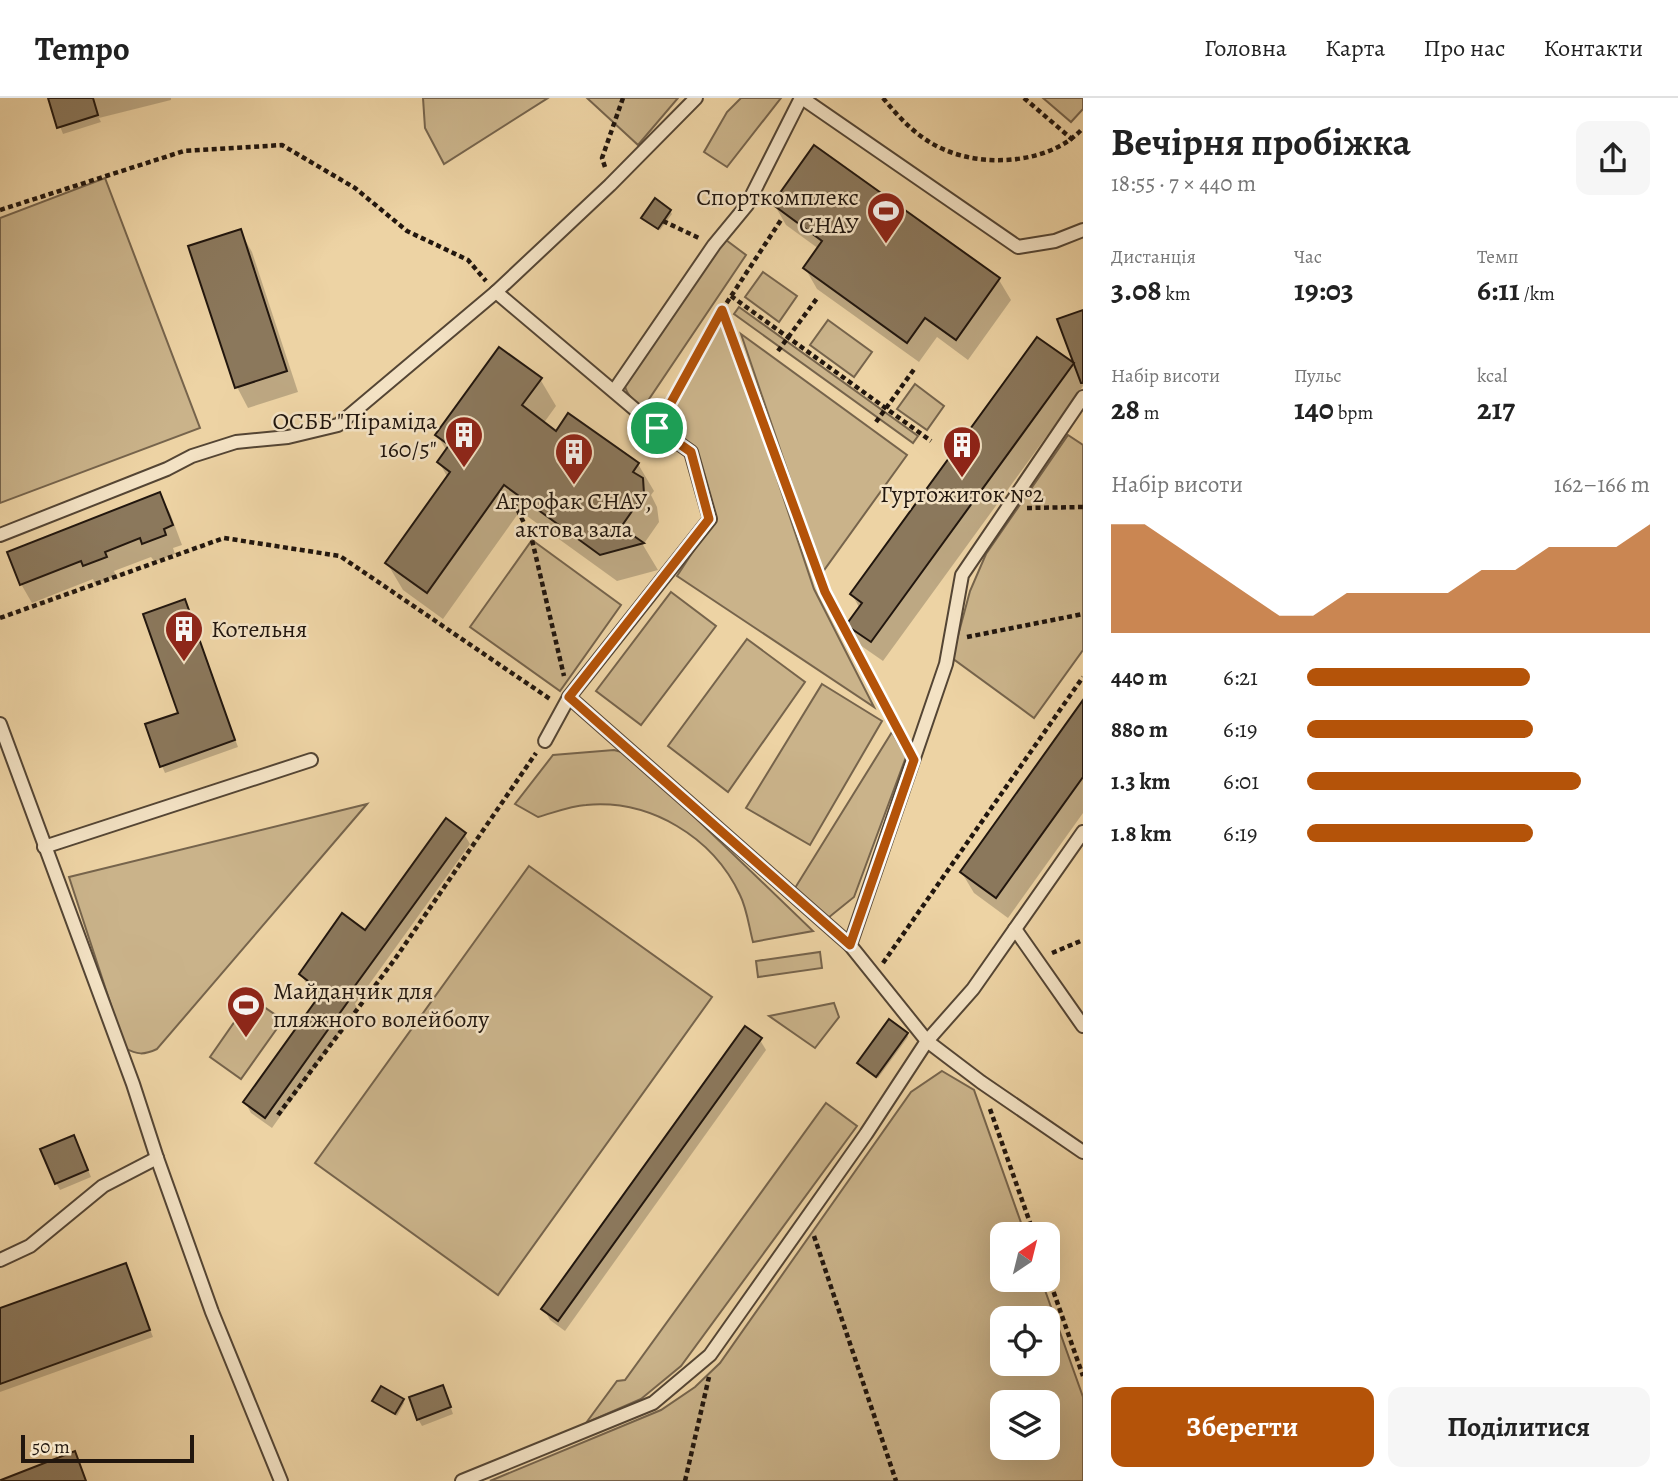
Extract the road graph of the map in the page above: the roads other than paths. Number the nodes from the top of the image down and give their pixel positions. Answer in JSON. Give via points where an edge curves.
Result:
{"nodes":[{"id":1,"x":696,"y":98,"type":"edge"},
{"id":2,"x":802,"y":98,"type":"edge"},
{"id":3,"x":1083,"y":230,"type":"edge"},
{"id":4,"x":496,"y":292,"type":"junction"},
{"id":5,"x":614,"y":391,"type":"junction"},
{"id":6,"x":1083,"y":397,"type":"edge"},
{"id":7,"x":0,"y":535,"type":"edge"},
{"id":8,"x":566,"y":702,"type":"junction"},
{"id":9,"x":0,"y":724,"type":"edge"},
{"id":10,"x":545,"y":741,"type":"road end"},
{"id":11,"x":311,"y":760,"type":"dead end"},
{"id":12,"x":1083,"y":832,"type":"edge"},
{"id":13,"x":44,"y":847,"type":"junction"},
{"id":14,"x":1015,"y":929,"type":"junction"},
{"id":15,"x":850,"y":945,"type":"junction"},
{"id":16,"x":1083,"y":1026,"type":"edge"},
{"id":17,"x":927,"y":1041,"type":"junction"},
{"id":18,"x":1083,"y":1152,"type":"edge"},
{"id":19,"x":157,"y":1158,"type":"junction"},
{"id":20,"x":0,"y":1260,"type":"edge"},
{"id":21,"x":281,"y":1481,"type":"edge"},
{"id":22,"x":461,"y":1481,"type":"edge"}],
"edges":[{"from":1,"to":4,"type":"lane"},
{"from":2,"to":3,"type":"lane","via":[[1018,247],[1055,241]]},
{"from":2,"to":5,"type":"lane","via":[[747,205],[714,245]]},
{"from":4,"to":5,"type":"lane"},
{"from":4,"to":7,"type":"lane","via":[[338,425],[288,437],[236,442],[192,456]]},
{"from":5,"to":8,"type":"lane","via":[[691,452],[709,519]]},
{"from":6,"to":15,"type":"lane","via":[[962,575],[946,664]]},
{"from":8,"to":10,"type":"lane"},
{"from":8,"to":15,"type":"lane"},
{"from":9,"to":13,"type":"lane"},
{"from":11,"to":13,"type":"lane"},
{"from":12,"to":14,"type":"lane"},
{"from":13,"to":19,"type":"lane"},
{"from":14,"to":16,"type":"lane"},
{"from":14,"to":17,"type":"lane","via":[[973,989]]},
{"from":15,"to":17,"type":"lane"},
{"from":17,"to":18,"type":"lane"},
{"from":17,"to":22,"type":"lane","via":[[710,1355],[653,1403]]},
{"from":19,"to":20,"type":"lane","via":[[103,1186],[30,1246]]},
{"from":19,"to":21,"type":"lane","via":[[212,1312]]}]}
